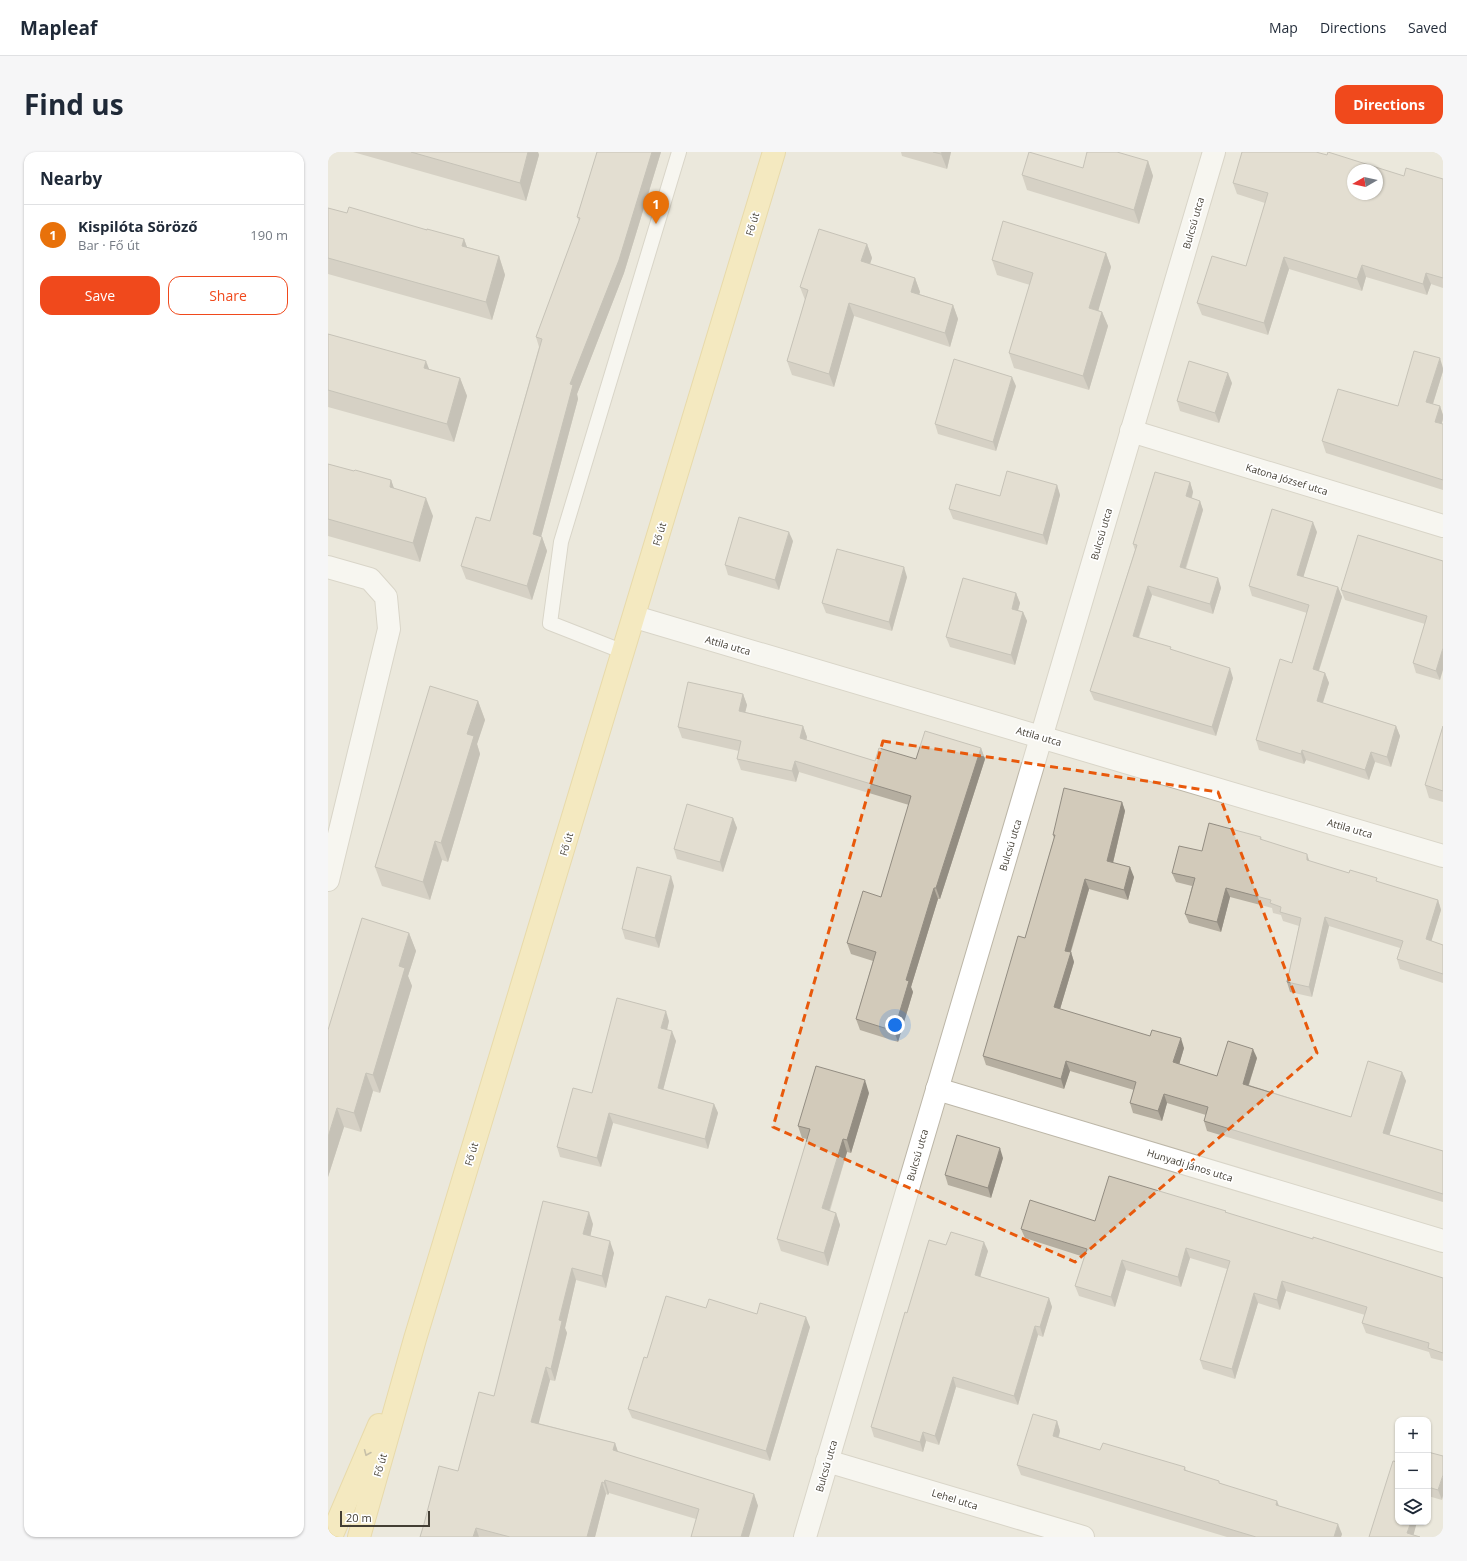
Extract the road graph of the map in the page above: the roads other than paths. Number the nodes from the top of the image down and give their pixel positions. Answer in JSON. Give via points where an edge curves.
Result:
{"nodes":[{"id":1,"x":679,"y":152,"type":"edge"},
{"id":2,"x":774,"y":152,"type":"edge"},
{"id":3,"x":1214,"y":152,"type":"edge"},
{"id":4,"x":1131,"y":431,"type":"junction"},
{"id":5,"x":1443,"y":526,"type":"edge"},
{"id":6,"x":328,"y":567,"type":"edge"},
{"id":7,"x":635,"y":617,"type":"junction"},
{"id":8,"x":624,"y":652,"type":"junction"},
{"id":9,"x":1041,"y":737,"type":"junction"},
{"id":10,"x":1443,"y":856,"type":"edge"},
{"id":11,"x":328,"y":880,"type":"edge"},
{"id":12,"x":937,"y":1089,"type":"junction"},
{"id":13,"x":1443,"y":1241,"type":"edge"},
{"id":14,"x":415,"y":1340,"type":"junction"},
{"id":15,"x":827,"y":1461,"type":"junction"},
{"id":16,"x":331,"y":1537,"type":"edge"},
{"id":17,"x":359,"y":1537,"type":"edge"},
{"id":18,"x":805,"y":1537,"type":"edge"},
{"id":19,"x":1083,"y":1537,"type":"edge"}],
"edges":[{"from":1,"to":8,"type":"lane","via":[[561,542],[550,623]]},
{"from":2,"to":7,"type":"main road","name":"Fő út"},
{"from":3,"to":4,"type":"street","name":"Bulcsú utca"},
{"from":4,"to":5,"type":"street","name":"Katona József utca"},
{"from":4,"to":9,"type":"street","name":"Bulcsú utca"},
{"from":6,"to":11,"type":"street","via":[[370,579],[386,597],[389,629]]},
{"from":7,"to":8,"type":"main road","name":"Fő út"},
{"from":7,"to":9,"type":"street","name":"Attila utca"},
{"from":8,"to":14,"type":"main road","name":"Fő út"},
{"from":9,"to":10,"type":"street","name":"Attila utca"},
{"from":9,"to":12,"type":"street","name":"Bulcsú utca"},
{"from":12,"to":13,"type":"street","name":"Hunyadi János utca"},
{"from":12,"to":15,"type":"street","name":"Bulcsú utca"},
{"from":14,"to":16,"type":"main road","one_way":true},
{"from":14,"to":17,"type":"main road","name":"Fő út"},
{"from":15,"to":18,"type":"street","name":"Bulcsú utca"},
{"from":15,"to":19,"type":"street","name":"Lehel utca"}]}
